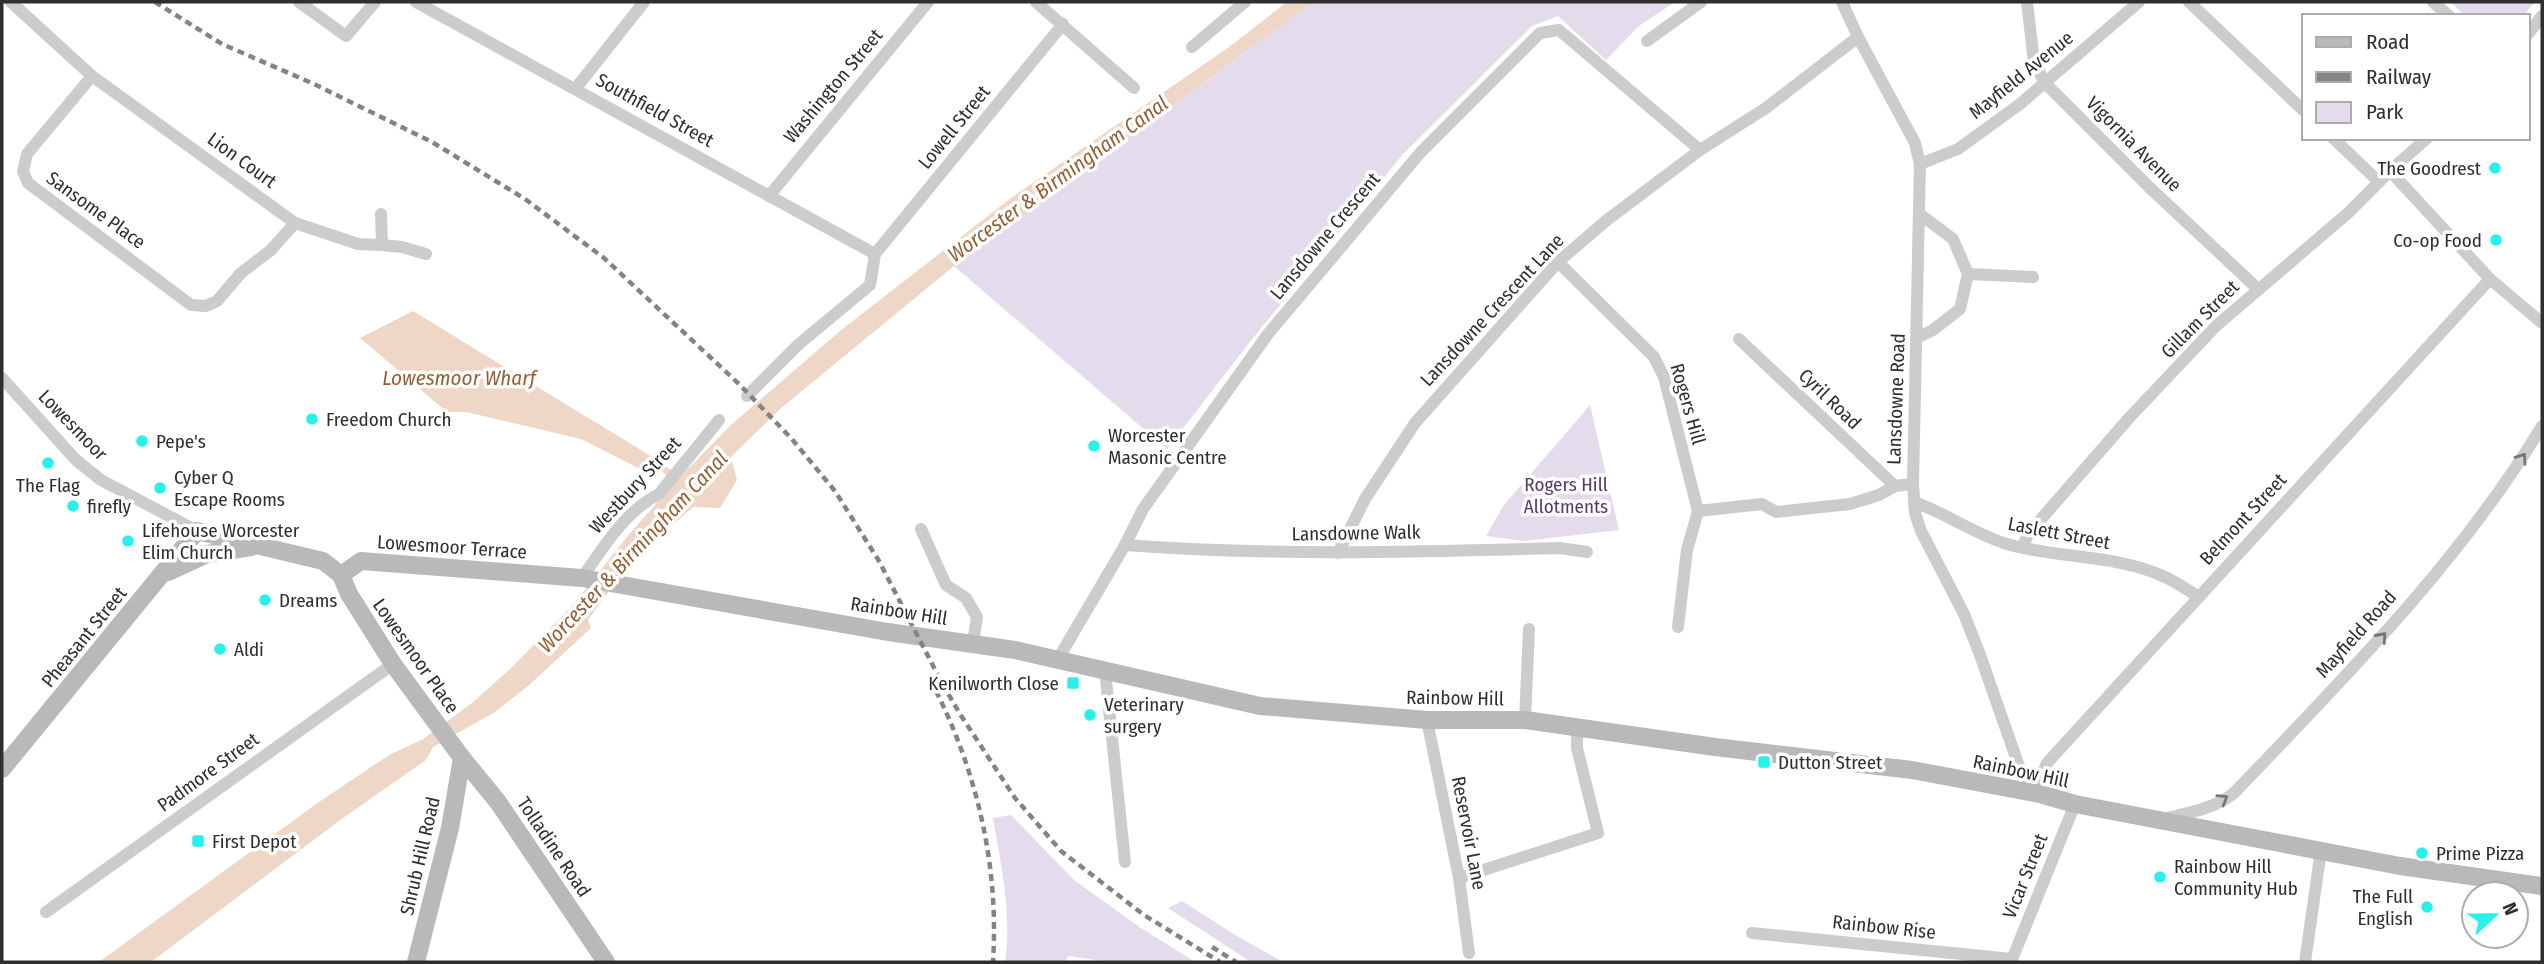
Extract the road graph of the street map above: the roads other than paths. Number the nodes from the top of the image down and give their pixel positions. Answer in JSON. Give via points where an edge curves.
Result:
{"nodes":[{"id":1,"x":10,"y":2,"type":"edge"},
{"id":2,"x":299,"y":2,"type":"edge"},
{"id":3,"x":375,"y":2,"type":"edge"},
{"id":4,"x":416,"y":2,"type":"edge"},
{"id":5,"x":644,"y":2,"type":"edge"},
{"id":6,"x":928,"y":2,"type":"edge"},
{"id":7,"x":1036,"y":2,"type":"edge"},
{"id":8,"x":1245,"y":2,"type":"edge"},
{"id":9,"x":1701,"y":2,"type":"edge"},
{"id":10,"x":1842,"y":2,"type":"edge"},
{"id":11,"x":2027,"y":2,"type":"edge"},
{"id":12,"x":2139,"y":2,"type":"edge"},
{"id":13,"x":2189,"y":2,"type":"edge"},
{"id":14,"x":2433,"y":2,"type":"edge"},
{"id":15,"x":2447,"y":14,"type":"edge"},
{"id":16,"x":2542,"y":16,"type":"edge"},
{"id":17,"x":1063,"y":24,"type":"junction"},
{"id":18,"x":2530,"y":31,"type":"edge"},
{"id":19,"x":1858,"y":37,"type":"junction"},
{"id":20,"x":1647,"y":40,"type":"dead end"},
{"id":21,"x":1192,"y":47,"type":"dead end"},
{"id":22,"x":92,"y":76,"type":"junction"},
{"id":23,"x":2045,"y":83,"type":"junction"},
{"id":24,"x":576,"y":88,"type":"junction"},
{"id":25,"x":1135,"y":88,"type":"dead end"},
{"id":26,"x":2302,"y":109,"type":"edge"},
{"id":27,"x":2335,"y":140,"type":"edge"},
{"id":28,"x":2425,"y":140,"type":"edge"},
{"id":29,"x":1700,"y":150,"type":"junction"},
{"id":30,"x":1920,"y":164,"type":"junction"},
{"id":31,"x":2390,"y":171,"type":"junction"},
{"id":32,"x":2379,"y":182,"type":"junction"},
{"id":33,"x":769,"y":196,"type":"junction"},
{"id":34,"x":381,"y":214,"type":"dead end"},
{"id":35,"x":1921,"y":215,"type":"junction"},
{"id":36,"x":295,"y":223,"type":"junction"},
{"id":37,"x":382,"y":245,"type":"junction"},
{"id":38,"x":426,"y":254,"type":"dead end"},
{"id":39,"x":875,"y":254,"type":"junction"},
{"id":40,"x":1558,"y":262,"type":"junction"},
{"id":41,"x":1968,"y":274,"type":"junction"},
{"id":42,"x":2033,"y":277,"type":"dead end"},
{"id":43,"x":2490,"y":279,"type":"junction"},
{"id":44,"x":2258,"y":289,"type":"junction"},
{"id":45,"x":2542,"y":323,"type":"edge"},
{"id":46,"x":1917,"y":338,"type":"junction"},
{"id":47,"x":1739,"y":339,"type":"dead end"},
{"id":48,"x":2,"y":377,"type":"edge"},
{"id":49,"x":747,"y":396,"type":"dead end"},
{"id":50,"x":719,"y":420,"type":"dead end"},
{"id":51,"x":2542,"y":426,"type":"edge"},
{"id":52,"x":1913,"y":484,"type":"junction"},
{"id":53,"x":1895,"y":486,"type":"junction"},
{"id":54,"x":1914,"y":502,"type":"junction"},
{"id":55,"x":1698,"y":511,"type":"junction"},
{"id":56,"x":921,"y":528,"type":"dead end"},
{"id":57,"x":197,"y":530,"type":"junction"},
{"id":58,"x":1125,"y":545,"type":"junction"},
{"id":59,"x":265,"y":546,"type":"junction"},
{"id":60,"x":2022,"y":547,"type":"junction"},
{"id":61,"x":1587,"y":552,"type":"dead end"},
{"id":62,"x":1338,"y":554,"type":"junction"},
{"id":63,"x":341,"y":575,"type":"junction"},
{"id":64,"x":159,"y":578,"type":"junction"},
{"id":65,"x":586,"y":579,"type":"junction"},
{"id":66,"x":2197,"y":596,"type":"junction"},
{"id":67,"x":1678,"y":627,"type":"dead end"},
{"id":68,"x":1529,"y":629,"type":"dead end"},
{"id":69,"x":973,"y":643,"type":"junction"},
{"id":70,"x":1058,"y":659,"type":"junction"},
{"id":71,"x":393,"y":664,"type":"junction"},
{"id":72,"x":1105,"y":670,"type":"junction"},
{"id":73,"x":1427,"y":720,"type":"junction"},
{"id":74,"x":1525,"y":720,"type":"junction"},
{"id":75,"x":1577,"y":728,"type":"junction"},
{"id":76,"x":458,"y":753,"type":"junction"},
{"id":77,"x":2,"y":769,"type":"edge"},
{"id":78,"x":2034,"y":793,"type":"junction"},
{"id":79,"x":2075,"y":804,"type":"junction"},
{"id":80,"x":2159,"y":820,"type":"junction"},
{"id":81,"x":2321,"y":850,"type":"junction"},
{"id":82,"x":1125,"y":862,"type":"dead end"},
{"id":83,"x":1459,"y":878,"type":"junction"},
{"id":84,"x":2542,"y":885,"type":"edge"},
{"id":85,"x":46,"y":912,"type":"dead end"},
{"id":86,"x":1752,"y":933,"type":"dead end"},
{"id":87,"x":1469,"y":953,"type":"dead end"},
{"id":88,"x":2012,"y":961,"type":"edge"},
{"id":89,"x":416,"y":962,"type":"edge"},
{"id":90,"x":606,"y":962,"type":"edge"},
{"id":91,"x":2305,"y":962,"type":"edge"}],
"edges":[{"from":1,"to":22,"type":"street"},
{"from":2,"to":3,"type":"street","via":[[346,36]]},
{"from":4,"to":24,"type":"street","name":"Southfield Street"},
{"from":5,"to":24,"type":"street"},
{"from":6,"to":33,"type":"street","name":"Washington Street"},
{"from":7,"to":17,"type":"street"},
{"from":8,"to":21,"type":"street"},
{"from":9,"to":20,"type":"street"},
{"from":10,"to":19,"type":"street","name":"Lansdowne Road"},
{"from":11,"to":23,"type":"street","name":"Vigornia Avenue","via":[[2034,62]]},
{"from":12,"to":23,"type":"street","name":"Mayfield Avenue"},
{"from":13,"to":26,"type":"street"},
{"from":14,"to":15,"type":"street"},
{"from":16,"to":18,"type":"street"},
{"from":17,"to":25,"type":"street"},
{"from":17,"to":39,"type":"street","name":"Lowell Street"},
{"from":19,"to":29,"type":"street","name":"Lansdowne Crescent Lane","via":[[1766,108]]},
{"from":19,"to":30,"type":"street","name":"Lansdowne Road","via":[[1915,143]]},
{"from":22,"to":36,"type":"street","name":"Lion Court"},
{"from":22,"to":36,"type":"street","name":"Sansome Place","via":[[27,154],[23,171],[28,183],[191,305],[217,301]]},
{"from":23,"to":30,"type":"street","name":"Mayfield Avenue","via":[[1958,149]]},
{"from":23,"to":44,"type":"street","name":"Vigornia Avenue"},
{"from":24,"to":33,"type":"street","name":"Southfield Street"},
{"from":27,"to":32,"type":"street"},
{"from":28,"to":31,"type":"street","name":"Gillam Street"},
{"from":29,"to":40,"type":"street","name":"Lansdowne Crescent Lane"},
{"from":29,"to":58,"type":"street","name":"Lansdowne Crescent","via":[[1559,30],[1539,33],[1420,153],[1268,334],[1143,509]]},
{"from":30,"to":35,"type":"street","name":"Lansdowne Road"},
{"from":31,"to":32,"type":"street","name":"Gillam Street"},
{"from":31,"to":43,"type":"street"},
{"from":32,"to":44,"type":"street","name":"Gillam Street"},
{"from":33,"to":39,"type":"street","name":"Southfield Street"},
{"from":34,"to":37,"type":"street"},
{"from":35,"to":41,"type":"street","via":[[1953,239]]},
{"from":35,"to":46,"type":"street","name":"Lansdowne Road"},
{"from":36,"to":37,"type":"street","name":"Lion Court","via":[[358,244]]},
{"from":37,"to":38,"type":"street","name":"Lion Court"},
{"from":39,"to":49,"type":"street","via":[[870,285],[799,344]]},
{"from":40,"to":55,"type":"street","name":"Rogers Hill","via":[[1654,357],[1664,377]]},
{"from":40,"to":62,"type":"street","name":"Lansdowne Crescent Lane","via":[[1415,423],[1365,499]]},
{"from":41,"to":42,"type":"street"},
{"from":41,"to":46,"type":"street","via":[[1960,309]]},
{"from":43,"to":45,"type":"street"},
{"from":43,"to":66,"type":"street","name":"Belmont Street"},
{"from":44,"to":60,"type":"street","name":"Gillam Street","via":[[2129,418],[2029,533]]},
{"from":46,"to":52,"type":"street","name":"Lansdowne Road"},
{"from":47,"to":53,"type":"street","name":"Cyril Road"},
{"from":48,"to":57,"type":"street","name":"Lowesmoor","via":[[76,460],[101,480]]},
{"from":50,"to":65,"type":"street","name":"Westbury Street","via":[[659,494],[611,535]]},
{"from":80,"to":51,"type":"street","name":"Mayfield Road","one_way":true,"via":[[2211,807],[2234,793],[2417,596]]},
{"from":52,"to":53,"type":"street"},
{"from":52,"to":54,"type":"street","name":"Lansdowne Road"},
{"from":53,"to":55,"type":"street","via":[[1850,504],[1776,512],[1762,504]]},
{"from":54,"to":60,"type":"street","name":"Laslett Street","via":[[1979,534]]},
{"from":54,"to":78,"type":"street","name":"Lansdowne Road","via":[[1921,531],[1964,614]]},
{"from":55,"to":67,"type":"street","via":[[1687,550]]},
{"from":56,"to":69,"type":"street","via":[[946,585],[966,598],[977,617]]},
{"from":57,"to":59,"type":"main road"},
{"from":57,"to":64,"type":"main road","name":"Pheasant Street"},
{"from":58,"to":62,"type":"street","name":"Lansdowne Walk"},
{"from":58,"to":70,"type":"street","name":"Lansdowne Crescent"},
{"from":59,"to":63,"type":"main road","via":[[323,561]]},
{"from":59,"to":64,"type":"main road","via":[[207,554]]},
{"from":60,"to":66,"type":"street","name":"Laslett Street","via":[[2131,566],[2165,577]]},
{"from":61,"to":62,"type":"street","name":"Lansdowne Walk","via":[[1560,548]]},
{"from":63,"to":65,"type":"main road","name":"Lowesmoor Terrace","via":[[361,561]]},
{"from":63,"to":71,"type":"main road","name":"Lowesmoor Place"},
{"from":64,"to":77,"type":"main road","name":"Pheasant Street"},
{"from":65,"to":69,"type":"main road","name":"Rainbow Hill"},
{"from":66,"to":78,"type":"street","name":"Belmont Street","via":[[2048,763]]},
{"from":68,"to":74,"type":"street"},
{"from":69,"to":70,"type":"main road","name":"Rainbow Hill"},
{"from":70,"to":72,"type":"main road","name":"Rainbow Hill"},
{"from":71,"to":76,"type":"main road","name":"Lowesmoor Place"},
{"from":71,"to":85,"type":"street","name":"Padmore Street"},
{"from":72,"to":73,"type":"main road","name":"Rainbow Hill","via":[[1259,706]]},
{"from":72,"to":82,"type":"street"},
{"from":73,"to":74,"type":"main road","name":"Rainbow Hill"},
{"from":73,"to":83,"type":"street","name":"Reservoir Lane"},
{"from":74,"to":75,"type":"main road","name":"Rainbow Hill"},
{"from":75,"to":78,"type":"main road","name":"Rainbow Hill","via":[[1912,770]]},
{"from":75,"to":83,"type":"street","via":[[1577,748],[1598,833]]},
{"from":76,"to":89,"type":"main road","name":"Shrub Hill Road","via":[[450,828]]},
{"from":76,"to":90,"type":"main road","name":"Tolladine Road","via":[[498,802]]},
{"from":78,"to":79,"type":"main road","name":"Rainbow Hill"},
{"from":79,"to":80,"type":"main road","name":"Rainbow Hill"},
{"from":79,"to":88,"type":"street","name":"Vicar Street"},
{"from":80,"to":81,"type":"main road","name":"Rainbow Hill"},
{"from":81,"to":84,"type":"main road","name":"Rainbow Hill"},
{"from":81,"to":91,"type":"street"},
{"from":83,"to":87,"type":"street","name":"Reservoir Lane"},
{"from":86,"to":88,"type":"street","name":"Rainbow Rise"}]}
